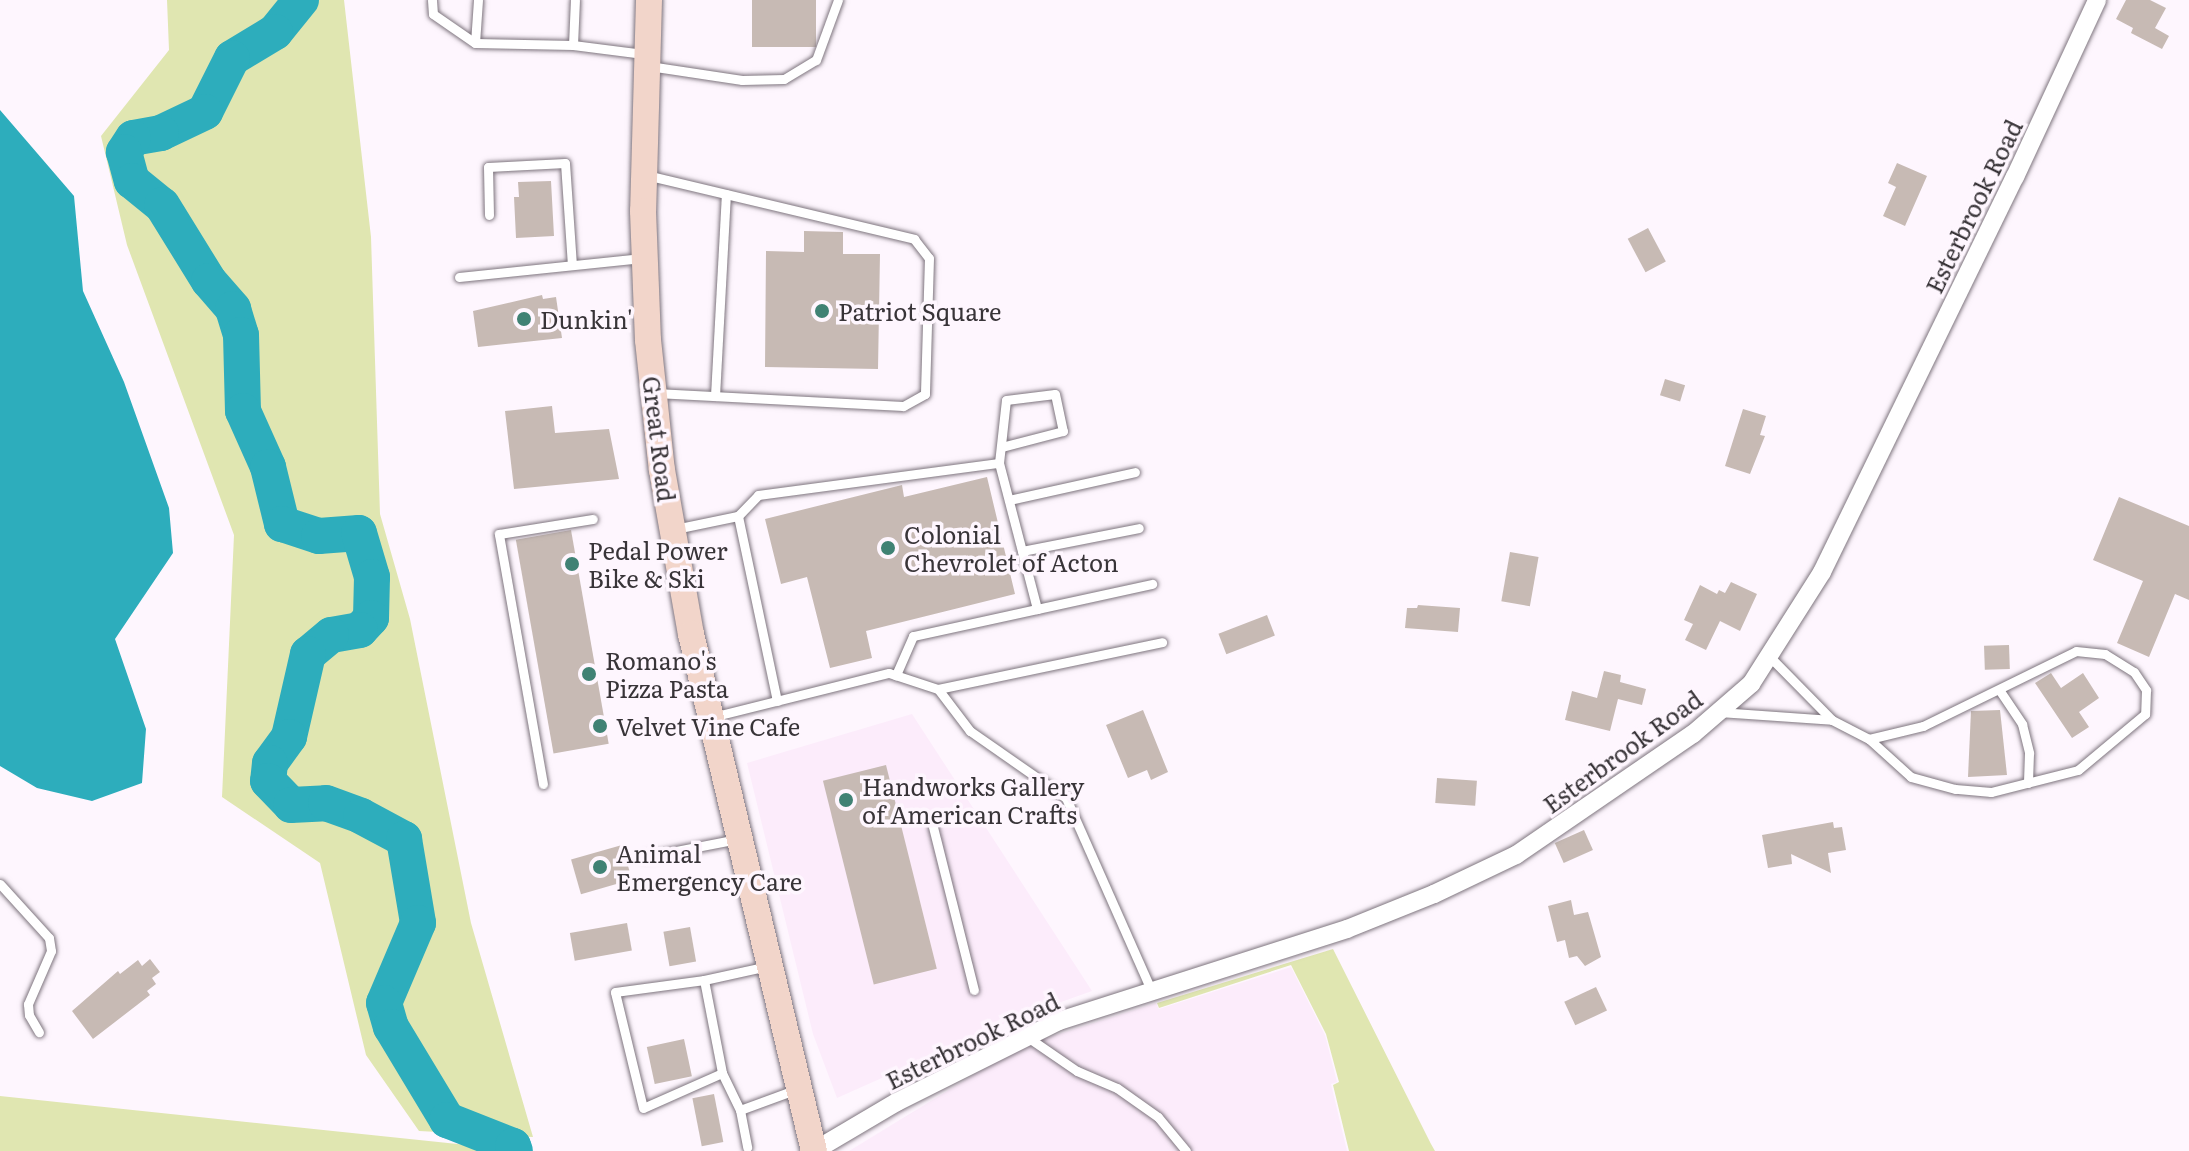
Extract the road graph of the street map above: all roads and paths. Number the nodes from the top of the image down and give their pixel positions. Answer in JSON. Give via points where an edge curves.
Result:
{"nodes":[{"id":1,"x":432,"y":0,"type":"edge"},
{"id":2,"x":478,"y":0,"type":"edge"},
{"id":3,"x":575,"y":0,"type":"edge"},
{"id":4,"x":649,"y":0,"type":"edge"},
{"id":5,"x":838,"y":0,"type":"edge"},
{"id":6,"x":2097,"y":0,"type":"edge"},
{"id":7,"x":475,"y":43,"type":"junction"},
{"id":8,"x":573,"y":45,"type":"junction"},
{"id":9,"x":646,"y":60,"type":"junction"},
{"id":10,"x":643,"y":175,"type":"junction"},
{"id":11,"x":726,"y":194,"type":"junction"},
{"id":12,"x":489,"y":215,"type":"dead end"},
{"id":13,"x":645,"y":257,"type":"junction"},
{"id":14,"x":572,"y":265,"type":"junction"},
{"id":15,"x":459,"y":277,"type":"dead end"},
{"id":16,"x":654,"y":393,"type":"junction"},
{"id":17,"x":715,"y":396,"type":"junction"},
{"id":18,"x":1001,"y":447,"type":"junction"},
{"id":19,"x":999,"y":463,"type":"junction"},
{"id":20,"x":1135,"y":472,"type":"dead end"},
{"id":21,"x":1009,"y":500,"type":"junction"},
{"id":22,"x":738,"y":516,"type":"junction"},
{"id":23,"x":593,"y":519,"type":"dead end"},
{"id":24,"x":1139,"y":528,"type":"dead end"},
{"id":25,"x":672,"y":529,"type":"junction"},
{"id":26,"x":1022,"y":551,"type":"junction"},
{"id":27,"x":1152,"y":584,"type":"dead end"},
{"id":28,"x":1037,"y":609,"type":"junction"},
{"id":29,"x":1162,"y":642,"type":"dead end"},
{"id":30,"x":1768,"y":655,"type":"junction"},
{"id":31,"x":896,"y":675,"type":"junction"},
{"id":32,"x":938,"y":689,"type":"junction"},
{"id":33,"x":2000,"y":691,"type":"junction"},
{"id":34,"x":777,"y":701,"type":"junction"},
{"id":35,"x":1718,"y":712,"type":"junction"},
{"id":36,"x":711,"y":718,"type":"junction"},
{"id":37,"x":1832,"y":720,"type":"junction"},
{"id":38,"x":1869,"y":739,"type":"junction"},
{"id":39,"x":2028,"y":783,"type":"junction"},
{"id":40,"x":543,"y":784,"type":"dead end"},
{"id":41,"x":933,"y":827,"type":"dead end"},
{"id":42,"x":738,"y":839,"type":"junction"},
{"id":43,"x":645,"y":857,"type":"dead end"},
{"id":44,"x":0,"y":884,"type":"edge"},
{"id":45,"x":768,"y":966,"type":"junction"},
{"id":46,"x":704,"y":980,"type":"junction"},
{"id":47,"x":974,"y":990,"type":"dead end"},
{"id":48,"x":1152,"y":992,"type":"junction"},
{"id":49,"x":39,"y":1032,"type":"dead end"},
{"id":50,"x":1026,"y":1036,"type":"junction"},
{"id":51,"x":722,"y":1073,"type":"junction"},
{"id":52,"x":799,"y":1089,"type":"junction"},
{"id":53,"x":740,"y":1110,"type":"junction"},
{"id":54,"x":747,"y":1147,"type":"dead end"},
{"id":55,"x":814,"y":1151,"type":"edge"},
{"id":56,"x":1186,"y":1151,"type":"edge"}],
"edges":[{"from":1,"to":7,"type":"lane","via":[[433,14]]},
{"from":2,"to":7,"type":"lane"},
{"from":3,"to":8,"type":"lane"},
{"from":4,"to":9,"type":"main road","name":"Great Road"},
{"from":5,"to":9,"type":"lane","via":[[816,60],[784,79],[742,80]]},
{"from":6,"to":30,"type":"street","name":"Esterbrook Road","via":[[1822,572]]},
{"from":7,"to":8,"type":"lane"},
{"from":8,"to":9,"type":"lane"},
{"from":9,"to":10,"type":"main road","name":"Great Road"},
{"from":10,"to":11,"type":"lane"},
{"from":10,"to":13,"type":"main road","name":"Great Road"},
{"from":11,"to":17,"type":"lane"},
{"from":11,"to":17,"type":"lane","via":[[914,239],[929,258],[925,394],[903,406]]},
{"from":12,"to":14,"type":"lane","via":[[488,167],[565,163]]},
{"from":13,"to":14,"type":"lane"},
{"from":13,"to":16,"type":"main road","name":"Great Road"},
{"from":14,"to":15,"type":"lane"},
{"from":16,"to":17,"type":"lane"},
{"from":16,"to":25,"type":"main road","name":"Great Road"},
{"from":18,"to":18,"type":"lane","via":[[1006,400],[1055,394],[1063,431]]},
{"from":18,"to":19,"type":"lane"},
{"from":19,"to":21,"type":"lane"},
{"from":19,"to":22,"type":"lane","via":[[758,495]]},
{"from":20,"to":21,"type":"lane"},
{"from":21,"to":26,"type":"lane"},
{"from":22,"to":25,"type":"lane"},
{"from":22,"to":34,"type":"lane"},
{"from":23,"to":40,"type":"lane","via":[[499,534]]},
{"from":24,"to":26,"type":"lane"},
{"from":25,"to":36,"type":"main road","name":"Great Road"},
{"from":26,"to":28,"type":"lane"},
{"from":27,"to":28,"type":"lane"},
{"from":28,"to":31,"type":"lane","via":[[913,636]]},
{"from":29,"to":32,"type":"lane"},
{"from":30,"to":35,"type":"street","name":"Esterbrook Road","via":[[1751,684]]},
{"from":30,"to":37,"type":"lane"},
{"from":31,"to":32,"type":"lane"},
{"from":31,"to":34,"type":"lane"},
{"from":32,"to":48,"type":"lane","via":[[970,731],[1066,798]]},
{"from":33,"to":38,"type":"lane","via":[[1923,726]]},
{"from":33,"to":39,"type":"lane","via":[[2022,724],[2029,753]]},
{"from":33,"to":39,"type":"lane","via":[[2076,651],[2105,654],[2134,672],[2146,690],[2145,714],[2110,746],[2078,770]]},
{"from":34,"to":36,"type":"lane"},
{"from":35,"to":37,"type":"lane"},
{"from":35,"to":48,"type":"street","name":"Esterbrook Road","via":[[1516,855],[1347,929]]},
{"from":36,"to":42,"type":"main road","name":"Great Road"},
{"from":37,"to":38,"type":"lane"},
{"from":38,"to":39,"type":"lane","via":[[1911,777],[1991,792]]},
{"from":41,"to":47,"type":"lane"},
{"from":42,"to":43,"type":"lane"},
{"from":42,"to":45,"type":"main road","name":"Great Road"},
{"from":44,"to":49,"type":"lane","via":[[49,938],[51,951],[28,1004]]},
{"from":45,"to":46,"type":"lane"},
{"from":45,"to":52,"type":"main road","name":"Great Road"},
{"from":46,"to":51,"type":"lane"},
{"from":46,"to":51,"type":"lane","via":[[615,992],[643,1108]]},
{"from":48,"to":50,"type":"street","name":"Esterbrook Road"},
{"from":50,"to":55,"type":"street","name":"Esterbrook Road"},
{"from":50,"to":56,"type":"lane","via":[[1148,1110]]},
{"from":51,"to":53,"type":"lane"},
{"from":52,"to":53,"type":"lane"},
{"from":52,"to":55,"type":"main road","name":"Great Road"},
{"from":53,"to":54,"type":"lane"}]}
